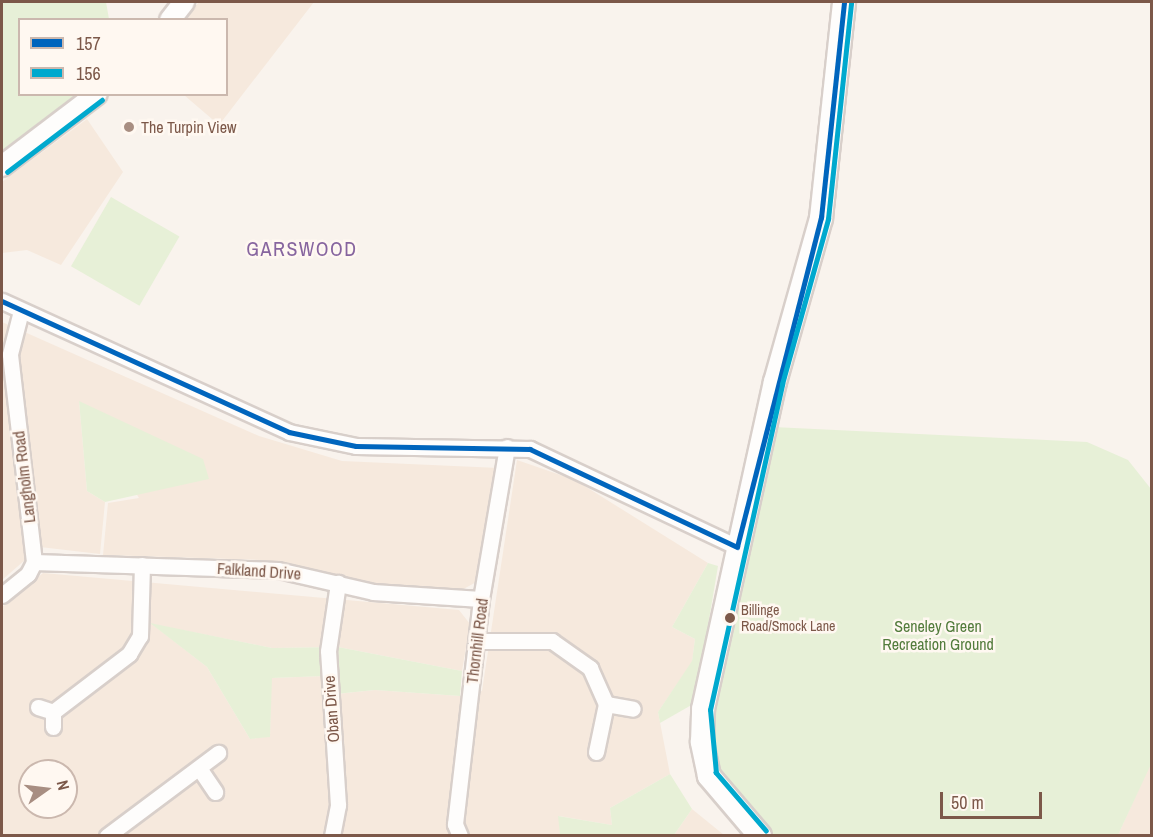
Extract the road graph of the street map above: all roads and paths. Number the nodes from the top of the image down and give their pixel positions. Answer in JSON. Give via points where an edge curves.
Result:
{"nodes":[{"id":1,"x":184,"y":2,"type":"edge"},
{"id":2,"x":844,"y":2,"type":"edge"},
{"id":3,"x":172,"y":18,"type":"edge"},
{"id":4,"x":95,"y":96,"type":"edge"},
{"id":5,"x":2,"y":166,"type":"edge"},
{"id":6,"x":2,"y":301,"type":"edge"},
{"id":7,"x":21,"y":311,"type":"junction"},
{"id":8,"x":9,"y":416,"type":"edge"},
{"id":9,"x":507,"y":447,"type":"junction"},
{"id":10,"x":737,"y":547,"type":"junction"},
{"id":11,"x":34,"y":562,"type":"junction"},
{"id":12,"x":142,"y":565,"type":"junction"},
{"id":13,"x":338,"y":583,"type":"junction"},
{"id":14,"x":2,"y":594,"type":"edge"},
{"id":15,"x":481,"y":599,"type":"junction"},
{"id":16,"x":477,"y":641,"type":"junction"},
{"id":17,"x":606,"y":704,"type":"junction"},
{"id":18,"x":38,"y":706,"type":"dead end"},
{"id":19,"x":633,"y":709,"type":"dead end"},
{"id":20,"x":596,"y":752,"type":"dead end"},
{"id":21,"x":218,"y":753,"type":"dead end"},
{"id":22,"x":199,"y":768,"type":"junction"},
{"id":23,"x":215,"y":792,"type":"dead end"},
{"id":24,"x":125,"y":830,"type":"edge"},
{"id":25,"x":107,"y":836,"type":"edge"},
{"id":26,"x":332,"y":836,"type":"edge"},
{"id":27,"x":460,"y":836,"type":"edge"},
{"id":28,"x":760,"y":836,"type":"edge"}],
"edges":[{"from":1,"to":3,"type":"street"},
{"from":2,"to":10,"type":"main road","via":[[821,218],[784,343]]},
{"from":4,"to":5,"type":"street"},
{"from":6,"to":7,"type":"street"},
{"from":7,"to":8,"type":"street","name":"Langholm Road","via":[[10,354]]},
{"from":7,"to":9,"type":"street","via":[[289,432],[356,446]]},
{"from":8,"to":11,"type":"street","name":"Langholm Road"},
{"from":9,"to":10,"type":"street","via":[[551,456],[651,510]]},
{"from":9,"to":15,"type":"street","name":"Thornhill Road"},
{"from":10,"to":28,"type":"main road","via":[[705,699],[702,742],[716,788]]},
{"from":11,"to":12,"type":"street","name":"Falkland Drive"},
{"from":11,"to":14,"type":"street","via":[[28,574]]},
{"from":12,"to":13,"type":"street","name":"Falkland Drive","via":[[278,570]]},
{"from":12,"to":18,"type":"street","via":[[140,636],[129,654],[53,720]]},
{"from":13,"to":15,"type":"street","name":"Falkland Drive","via":[[373,592]]},
{"from":13,"to":26,"type":"street","name":"Oban Drive","via":[[328,651],[338,806]]},
{"from":15,"to":16,"type":"street","name":"Thornhill Road"},
{"from":16,"to":17,"type":"street","via":[[552,641],[590,668]]},
{"from":16,"to":27,"type":"street","name":"Thornhill Road","via":[[455,824]]},
{"from":17,"to":19,"type":"street"},
{"from":17,"to":20,"type":"street"},
{"from":21,"to":22,"type":"street"},
{"from":22,"to":23,"type":"street"},
{"from":22,"to":24,"type":"street"},
{"from":24,"to":25,"type":"street"}]}
